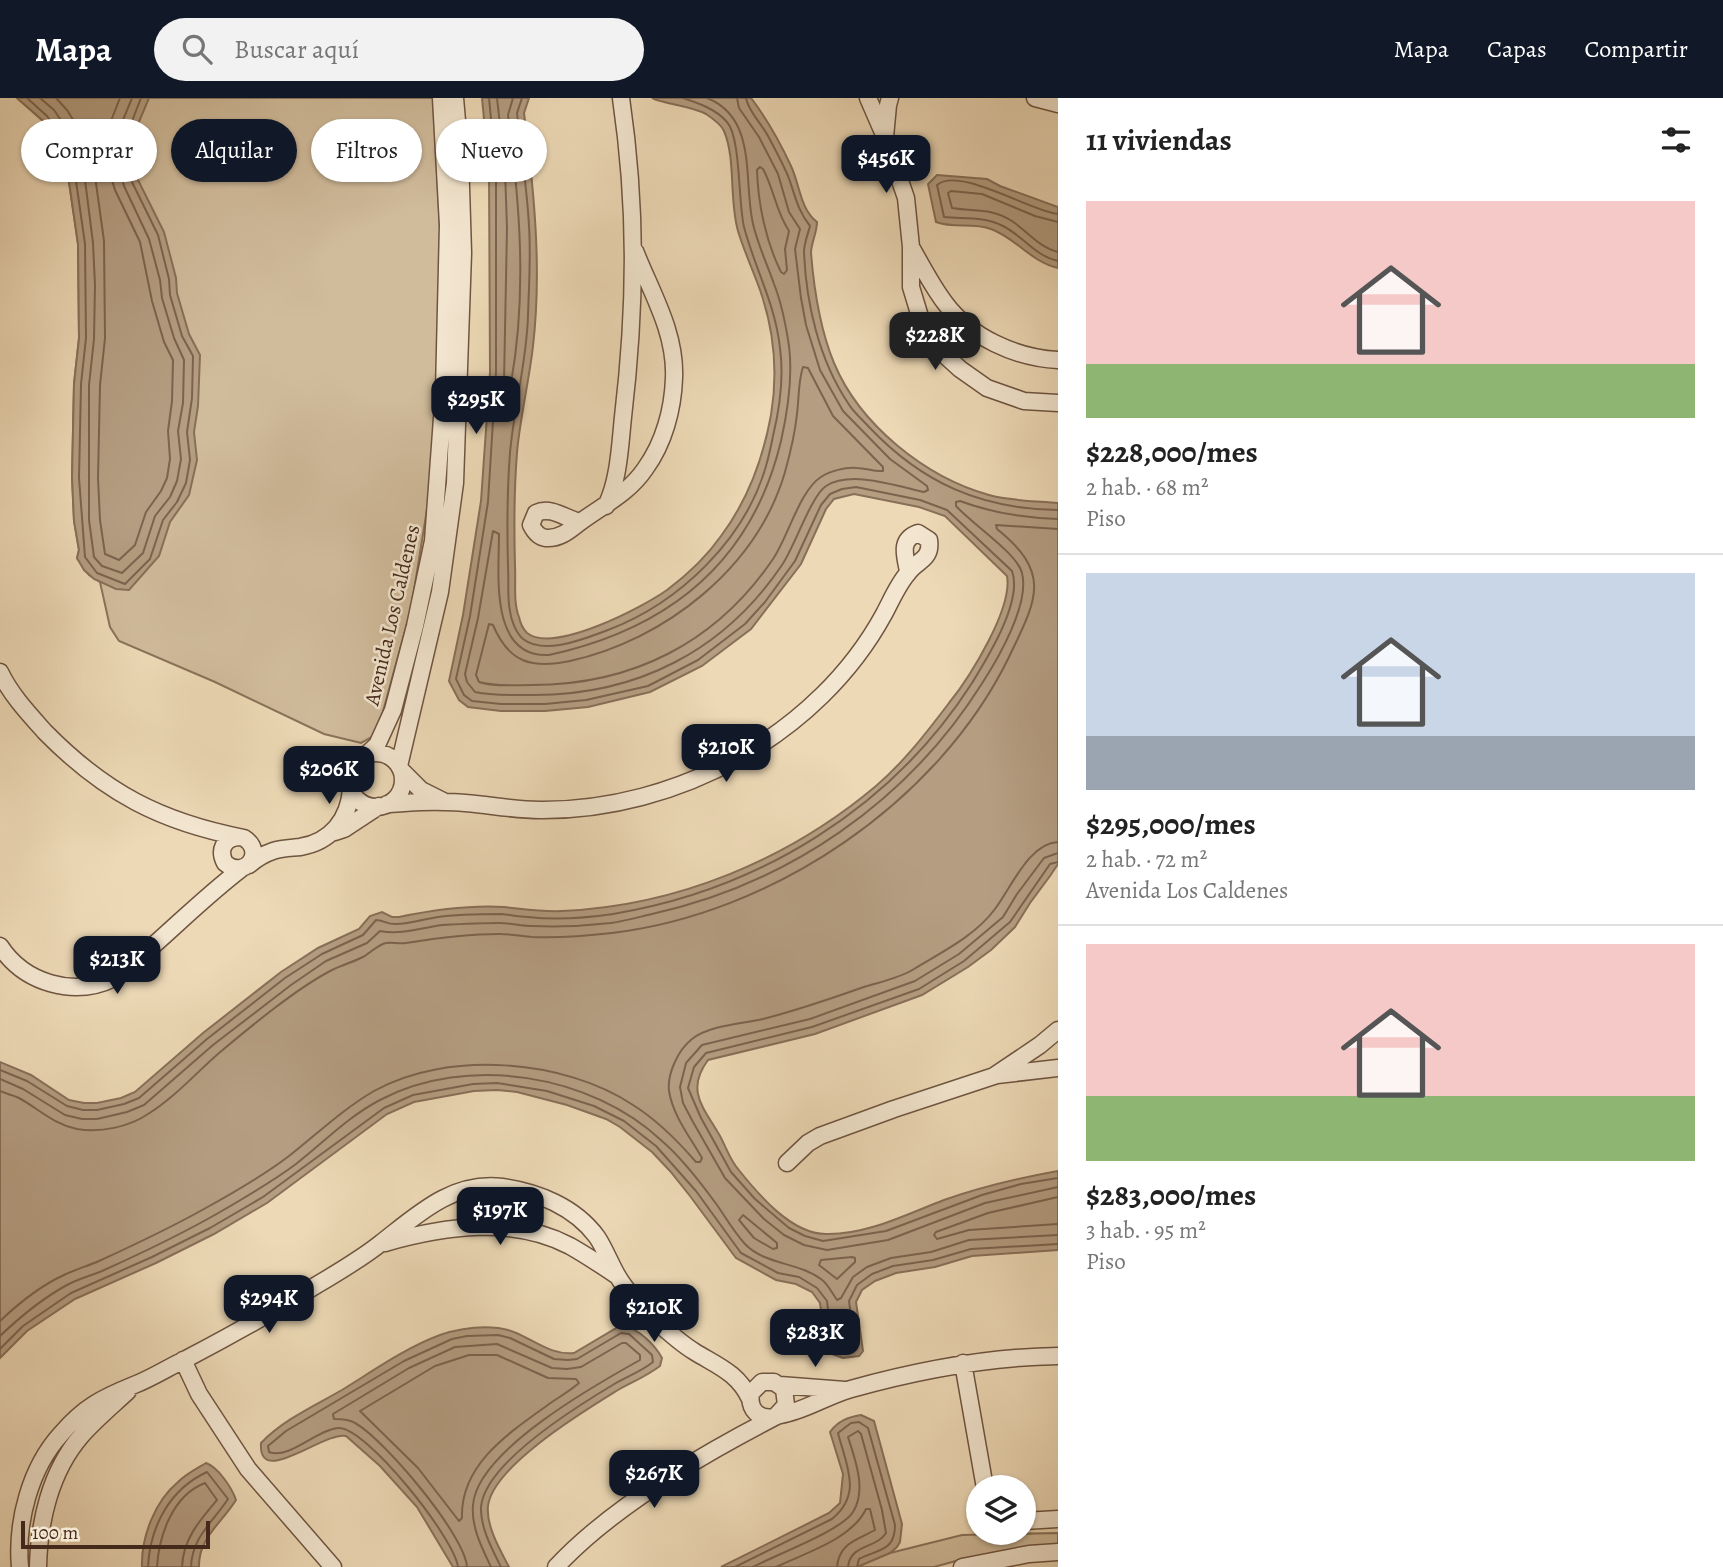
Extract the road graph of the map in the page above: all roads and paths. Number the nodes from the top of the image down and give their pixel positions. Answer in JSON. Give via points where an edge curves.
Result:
{"nodes":[{"id":1,"x":441,"y":98,"type":"edge"},
{"id":2,"x":454,"y":98,"type":"edge"},
{"id":3,"x":621,"y":98,"type":"edge"},
{"id":4,"x":868,"y":98,"type":"edge"},
{"id":5,"x":890,"y":98,"type":"edge"},
{"id":6,"x":1035,"y":98,"type":"edge"},
{"id":7,"x":1058,"y":104,"type":"edge"},
{"id":8,"x":885,"y":137,"type":"junction"},
{"id":9,"x":911,"y":247,"type":"junction"},
{"id":10,"x":635,"y":251,"type":"junction"},
{"id":11,"x":960,"y":321,"type":"junction"},
{"id":12,"x":936,"y":347,"type":"junction"},
{"id":13,"x":1058,"y":360,"type":"edge"},
{"id":14,"x":1058,"y":403,"type":"edge"},
{"id":15,"x":606,"y":506,"type":"junction"},
{"id":16,"x":579,"y":522,"type":"dead end"},
{"id":17,"x":908,"y":571,"type":"dead end"},
{"id":18,"x":4,"y":689,"type":"edge"},
{"id":19,"x":366,"y":755,"type":"junction"},
{"id":20,"x":400,"y":768,"type":"junction"},
{"id":21,"x":351,"y":789,"type":"junction"},
{"id":22,"x":445,"y":802,"type":"junction"},
{"id":23,"x":383,"y":805,"type":"junction"},
{"id":24,"x":209,"y":831,"type":"junction"},
{"id":25,"x":329,"y":834,"type":"junction"},
{"id":26,"x":242,"y":837,"type":"junction"},
{"id":27,"x":281,"y":848,"type":"junction"},
{"id":28,"x":224,"y":861,"type":"junction"},
{"id":29,"x":245,"y":867,"type":"junction"},
{"id":30,"x":220,"y":885,"type":"junction"},
{"id":31,"x":0,"y":946,"type":"edge"},
{"id":32,"x":1058,"y":1030,"type":"edge"},
{"id":33,"x":1058,"y":1068,"type":"edge"},
{"id":34,"x":994,"y":1076,"type":"junction"},
{"id":35,"x":787,"y":1163,"type":"dead end"},
{"id":36,"x":426,"y":1207,"type":"junction"},
{"id":37,"x":582,"y":1220,"type":"junction"},
{"id":38,"x":439,"y":1229,"type":"junction"},
{"id":39,"x":380,"y":1245,"type":"junction"},
{"id":40,"x":568,"y":1245,"type":"junction"},
{"id":41,"x":617,"y":1276,"type":"junction"},
{"id":42,"x":1058,"y":1356,"type":"edge"},
{"id":43,"x":183,"y":1360,"type":"junction"},
{"id":44,"x":963,"y":1363,"type":"junction"},
{"id":45,"x":727,"y":1370,"type":"junction"},
{"id":46,"x":774,"y":1383,"type":"junction"},
{"id":47,"x":135,"y":1385,"type":"junction"},
{"id":48,"x":848,"y":1390,"type":"junction"},
{"id":49,"x":750,"y":1402,"type":"junction"},
{"id":50,"x":777,"y":1416,"type":"junction"},
{"id":51,"x":737,"y":1437,"type":"junction"},
{"id":52,"x":45,"y":1454,"type":"junction"},
{"id":53,"x":62,"y":1464,"type":"junction"},
{"id":54,"x":983,"y":1475,"type":"edge"},
{"id":55,"x":1058,"y":1519,"type":"edge"},
{"id":56,"x":1036,"y":1520,"type":"edge"},
{"id":57,"x":20,"y":1536,"type":"junction"},
{"id":58,"x":38,"y":1540,"type":"junction"},
{"id":59,"x":1058,"y":1552,"type":"edge"},
{"id":60,"x":20,"y":1567,"type":"edge"},
{"id":61,"x":37,"y":1567,"type":"edge"},
{"id":62,"x":333,"y":1567,"type":"edge"},
{"id":63,"x":556,"y":1567,"type":"edge"},
{"id":64,"x":962,"y":1567,"type":"edge"}],
"edges":[{"from":1,"to":19,"type":"street","name":"Avenida Los Caldenes","via":[[448,225],[444,391],[433,541],[393,710],[377,745]]},
{"from":2,"to":20,"type":"street","name":"Avenida Los Caldenes","via":[[463,253],[455,483],[440,592]]},
{"from":3,"to":10,"type":"street"},
{"from":4,"to":8,"type":"street"},
{"from":5,"to":8,"type":"street"},
{"from":6,"to":7,"type":"street"},
{"from":8,"to":9,"type":"street","via":[[906,198]]},
{"from":9,"to":11,"type":"street"},
{"from":9,"to":12,"type":"street","via":[[911,287]]},
{"from":10,"to":15,"type":"street","via":[[627,384]]},
{"from":10,"to":15,"type":"street","via":[[671,343],[673,398],[667,425],[646,468]]},
{"from":11,"to":12,"type":"street","via":[[944,327]]},
{"from":11,"to":13,"type":"street","via":[[1020,354]]},
{"from":12,"to":14,"type":"street","via":[[987,388],[1024,401]]},
{"from":15,"to":16,"type":"street"},
{"from":17,"to":22,"type":"street","via":[[861,652],[824,694],[763,743],[713,771],[636,798],[573,808],[518,810]]},
{"from":18,"to":24,"type":"street","via":[[65,751],[114,790],[142,807]]},
{"from":19,"to":20,"type":"street","via":[[381,753]]},
{"from":19,"to":21,"type":"street","via":[[350,773]]},
{"from":20,"to":22,"type":"street","via":[[421,790]]},
{"from":20,"to":23,"type":"street","via":[[399,794]]},
{"from":21,"to":23,"type":"street","via":[[362,803]]},
{"from":21,"to":25,"type":"street","via":[[345,817]]},
{"from":22,"to":23,"type":"street"},
{"from":23,"to":25,"type":"street"},
{"from":24,"to":26,"type":"street"},
{"from":24,"to":28,"type":"street"},
{"from":25,"to":27,"type":"street","via":[[303,846]]},
{"from":26,"to":27,"type":"street"},
{"from":26,"to":28,"type":"street","via":[[225,843]]},
{"from":26,"to":29,"type":"street","via":[[254,850]]},
{"from":27,"to":29,"type":"street"},
{"from":28,"to":29,"type":"street","via":[[232,868]]},
{"from":28,"to":30,"type":"street"},
{"from":29,"to":30,"type":"street"},
{"from":30,"to":31,"type":"street","via":[[126,970],[99,984],[69,987],[42,981],[15,965]]},
{"from":32,"to":34,"type":"street"},
{"from":33,"to":34,"type":"street"},
{"from":34,"to":35,"type":"street","via":[[820,1136]]},
{"from":36,"to":37,"type":"street","via":[[463,1190],[498,1186],[541,1197]]},
{"from":36,"to":38,"type":"street","via":[[425,1218]]},
{"from":36,"to":39,"type":"street"},
{"from":37,"to":40,"type":"street","via":[[584,1232]]},
{"from":37,"to":41,"type":"street"},
{"from":38,"to":39,"type":"street"},
{"from":38,"to":40,"type":"street","via":[[497,1228]]},
{"from":39,"to":43,"type":"street","via":[[252,1324]]},
{"from":40,"to":41,"type":"street"},
{"from":41,"to":45,"type":"street","via":[[674,1338]]},
{"from":42,"to":44,"type":"street"},
{"from":43,"to":47,"type":"street"},
{"from":43,"to":62,"type":"street","via":[[199,1394],[248,1469]]},
{"from":44,"to":48,"type":"street"},
{"from":44,"to":54,"type":"street"},
{"from":45,"to":46,"type":"street"},
{"from":45,"to":49,"type":"street","via":[[742,1382]]},
{"from":46,"to":48,"type":"street"},
{"from":46,"to":49,"type":"street","via":[[757,1385]]},
{"from":46,"to":50,"type":"street","via":[[787,1400]]},
{"from":47,"to":52,"type":"street","via":[[82,1412]]},
{"from":47,"to":53,"type":"street","via":[[79,1438]]},
{"from":48,"to":50,"type":"street"},
{"from":49,"to":50,"type":"street","via":[[763,1418]]},
{"from":49,"to":51,"type":"street"},
{"from":50,"to":51,"type":"street"},
{"from":51,"to":63,"type":"street","via":[[644,1494]]},
{"from":52,"to":53,"type":"street"},
{"from":52,"to":57,"type":"street","via":[[24,1510]]},
{"from":53,"to":58,"type":"street"},
{"from":55,"to":56,"type":"street"},
{"from":57,"to":58,"type":"street"},
{"from":57,"to":60,"type":"street"},
{"from":58,"to":61,"type":"street"},
{"from":59,"to":64,"type":"street"}]}
